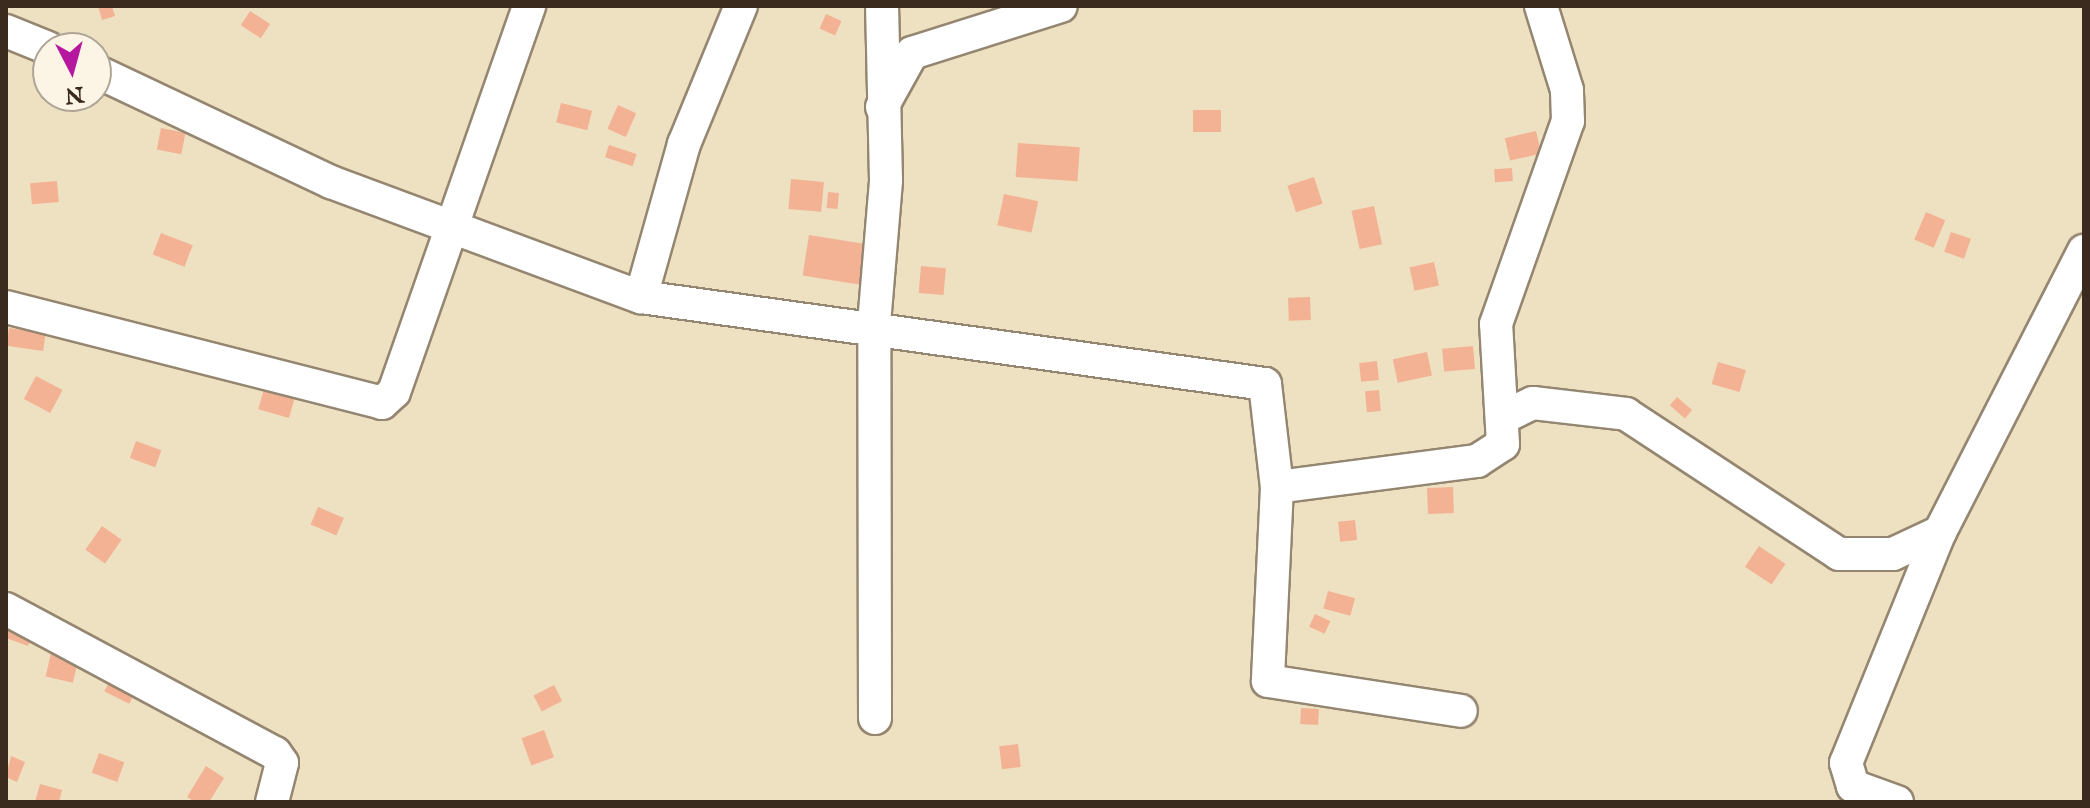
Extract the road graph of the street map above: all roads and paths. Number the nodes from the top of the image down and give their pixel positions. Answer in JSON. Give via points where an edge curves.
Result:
{"nodes":[{"id":1,"x":529,"y":6,"type":"edge"},
{"id":2,"x":741,"y":6,"type":"edge"},
{"id":3,"x":882,"y":6,"type":"edge"},
{"id":4,"x":1061,"y":6,"type":"edge"},
{"id":5,"x":1541,"y":6,"type":"edge"},
{"id":6,"x":6,"y":31,"type":"edge"},
{"id":7,"x":32,"y":42,"type":"edge"},
{"id":8,"x":112,"y":79,"type":"edge"},
{"id":9,"x":882,"y":107,"type":"junction"},
{"id":10,"x":446,"y":228,"type":"junction"},
{"id":11,"x":2084,"y":251,"type":"edge"},
{"id":12,"x":641,"y":297,"type":"junction"},
{"id":13,"x":6,"y":307,"type":"edge"},
{"id":14,"x":874,"y":324,"type":"junction"},
{"id":15,"x":1504,"y":417,"type":"junction"},
{"id":16,"x":1277,"y":487,"type":"junction"},
{"id":17,"x":1940,"y":532,"type":"junction"},
{"id":18,"x":6,"y":609,"type":"edge"},
{"id":19,"x":1461,"y":711,"type":"dead end"},
{"id":20,"x":875,"y":718,"type":"dead end"},
{"id":21,"x":272,"y":802,"type":"edge"},
{"id":22,"x":1897,"y":802,"type":"edge"}],
"edges":[{"from":1,"to":10,"type":"street"},
{"from":2,"to":12,"type":"street","via":[[684,144]]},
{"from":3,"to":9,"type":"street"},
{"from":4,"to":9,"type":"street","via":[[912,53]]},
{"from":5,"to":15,"type":"street","via":[[1567,90],[1568,121],[1496,324]]},
{"from":6,"to":7,"type":"street"},
{"from":8,"to":10,"type":"street","via":[[331,182]]},
{"from":9,"to":14,"type":"street","via":[[886,180]]},
{"from":10,"to":12,"type":"street"},
{"from":10,"to":13,"type":"street","via":[[394,392],[382,403]]},
{"from":11,"to":17,"type":"street"},
{"from":12,"to":14,"type":"street"},
{"from":14,"to":16,"type":"street","via":[[1265,384]]},
{"from":14,"to":20,"type":"street"},
{"from":15,"to":16,"type":"street","via":[[1496,455]]},
{"from":15,"to":17,"type":"street","via":[[1533,403],[1626,414],[1839,554],[1893,554]]},
{"from":16,"to":19,"type":"street","via":[[1268,681]]},
{"from":17,"to":22,"type":"street","via":[[1846,763],[1853,786]]},
{"from":18,"to":21,"type":"street","via":[[275,753],[282,763]]}]}
